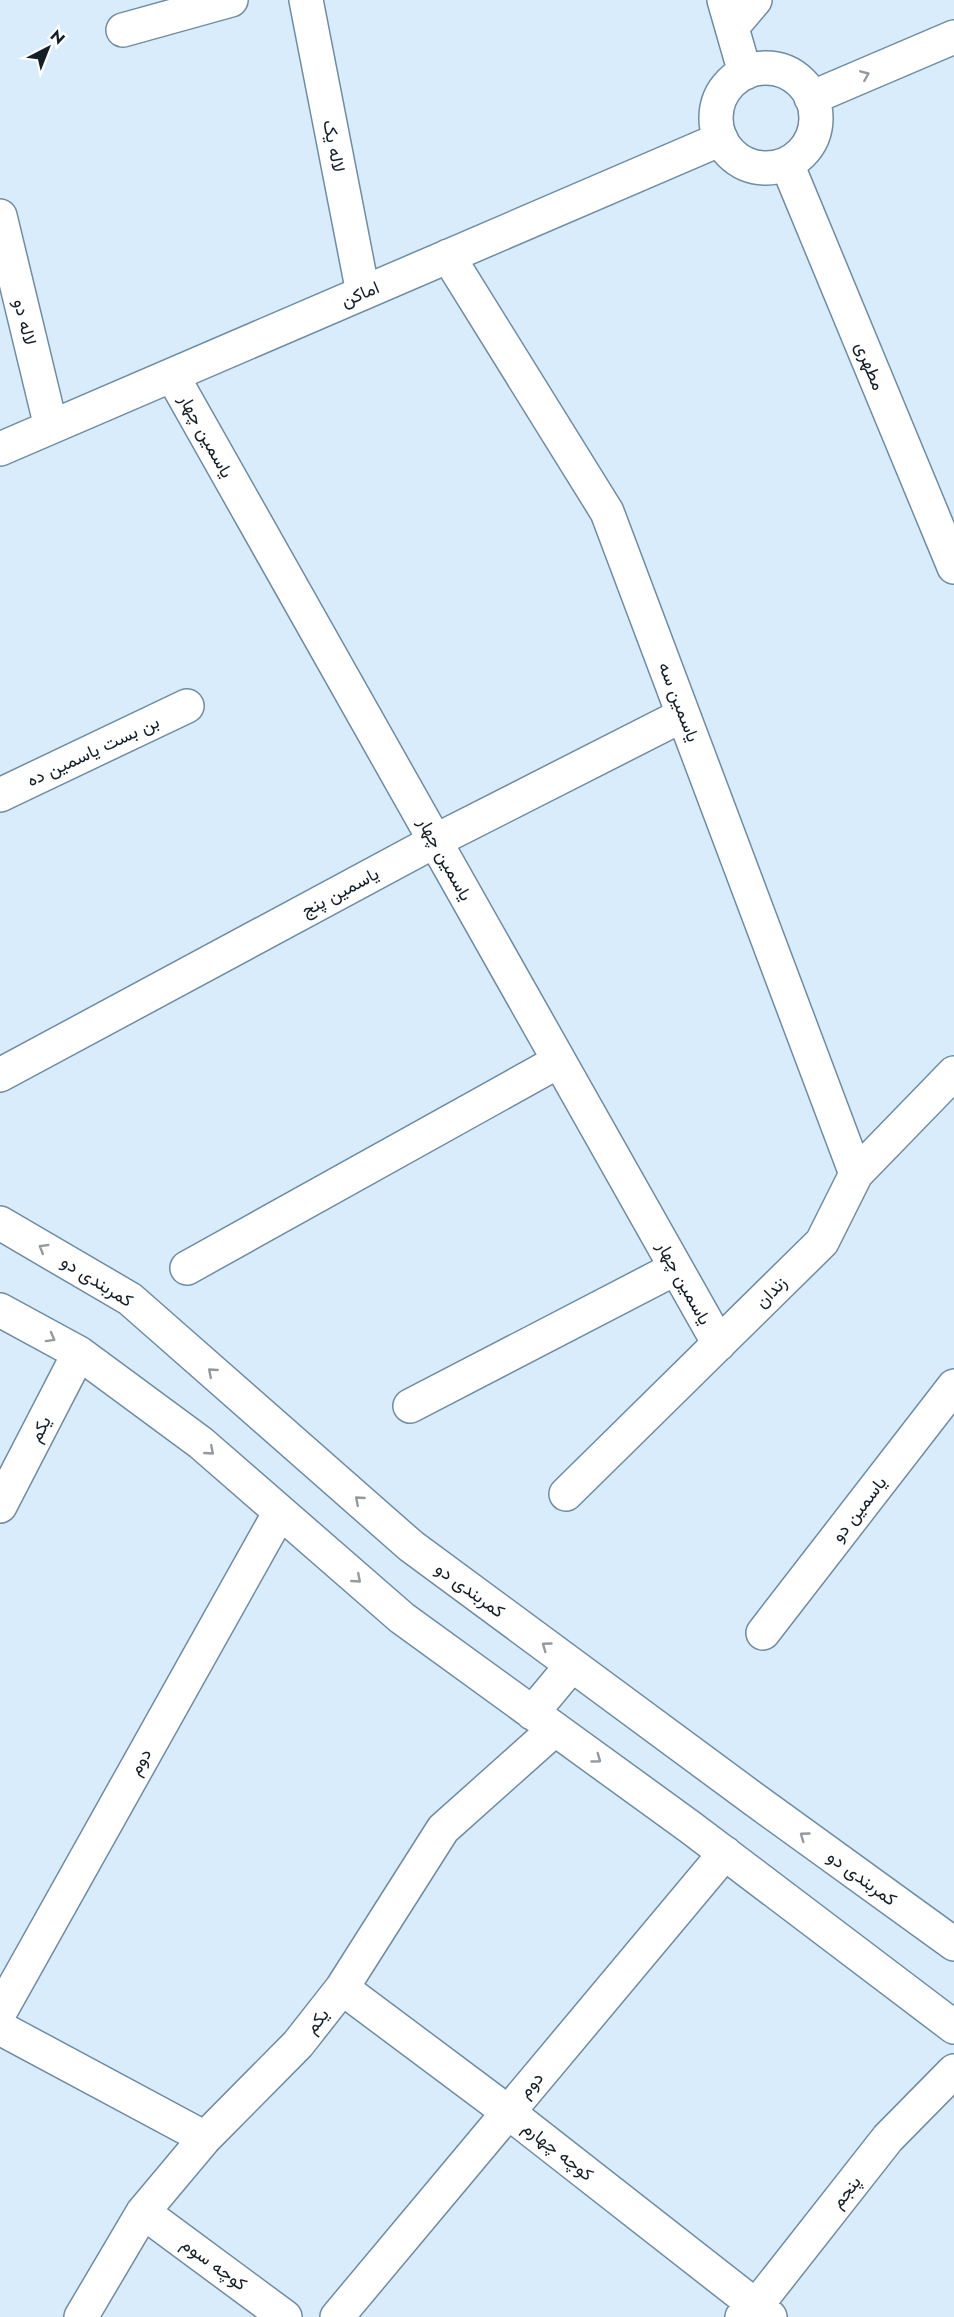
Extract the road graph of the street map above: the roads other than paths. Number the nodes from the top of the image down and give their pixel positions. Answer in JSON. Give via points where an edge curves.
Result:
{"nodes":[{"id":1,"x":231,"y":0,"type":"edge"},
{"id":2,"x":306,"y":0,"type":"edge"},
{"id":3,"x":754,"y":0,"type":"edge"},
{"id":4,"x":728,"y":13,"type":"edge"},
{"id":5,"x":123,"y":30,"type":"dead end"},
{"id":6,"x":954,"y":37,"type":"edge"},
{"id":7,"x":745,"y":73,"type":"junction"},
{"id":8,"x":812,"y":98,"type":"junction"},
{"id":9,"x":720,"y":139,"type":"junction"},
{"id":10,"x":787,"y":164,"type":"junction"},
{"id":11,"x":0,"y":216,"type":"edge"},
{"id":12,"x":448,"y":256,"type":"junction"},
{"id":13,"x":363,"y":293,"type":"junction"},
{"id":14,"x":172,"y":375,"type":"junction"},
{"id":15,"x":51,"y":427,"type":"junction"},
{"id":16,"x":0,"y":449,"type":"edge"},
{"id":17,"x":954,"y":567,"type":"edge"},
{"id":18,"x":187,"y":706,"type":"dead end"},
{"id":19,"x":684,"y":715,"type":"junction"},
{"id":20,"x":0,"y":795,"type":"edge"},
{"id":21,"x":435,"y":841,"type":"junction"},
{"id":22,"x":559,"y":1061,"type":"junction"},
{"id":23,"x":954,"y":1073,"type":"edge"},
{"id":24,"x":0,"y":1075,"type":"edge"},
{"id":25,"x":856,"y":1174,"type":"junction"},
{"id":26,"x":0,"y":1223,"type":"edge"},
{"id":27,"x":187,"y":1268,"type":"dead end"},
{"id":28,"x":676,"y":1268,"type":"junction"},
{"id":29,"x":0,"y":1310,"type":"edge"},
{"id":30,"x":719,"y":1344,"type":"junction"},
{"id":31,"x":79,"y":1353,"type":"junction"},
{"id":32,"x":954,"y":1386,"type":"edge"},
{"id":33,"x":410,"y":1406,"type":"dead end"},
{"id":34,"x":566,"y":1494,"type":"dead end"},
{"id":35,"x":0,"y":1506,"type":"edge"},
{"id":36,"x":280,"y":1512,"type":"junction"},
{"id":37,"x":763,"y":1633,"type":"dead end"},
{"id":38,"x":572,"y":1665,"type":"junction"},
{"id":39,"x":543,"y":1721,"type":"junction"},
{"id":40,"x":725,"y":1853,"type":"junction"},
{"id":41,"x":954,"y":1944,"type":"edge"},
{"id":42,"x":342,"y":1988,"type":"junction"},
{"id":43,"x":0,"y":2012,"type":"edge"},
{"id":44,"x":954,"y":2027,"type":"edge"},
{"id":45,"x":0,"y":2028,"type":"edge"},
{"id":46,"x":954,"y":2071,"type":"edge"},
{"id":47,"x":508,"y":2112,"type":"junction"},
{"id":48,"x":205,"y":2138,"type":"junction"},
{"id":49,"x":143,"y":2212,"type":"junction"},
{"id":50,"x":756,"y":2313,"type":"edge"},
{"id":51,"x":81,"y":2317,"type":"edge"},
{"id":52,"x":285,"y":2317,"type":"edge"},
{"id":53,"x":337,"y":2317,"type":"edge"}],
"edges":[{"from":1,"to":5,"type":"street"},
{"from":2,"to":13,"type":"street","name":"لاله یک"},
{"from":3,"to":4,"type":"street"},
{"from":4,"to":7,"type":"street"},
{"from":8,"to":6,"type":"street","one_way":true},
{"from":7,"to":8,"type":"street","via":[[758,69],[783,71]]},
{"from":7,"to":9,"type":"street","via":[[725,89],[719,101],[716,120]]},
{"from":8,"to":10,"type":"street","via":[[816,110],[813,136],[798,157]]},
{"from":9,"to":10,"type":"street","via":[[737,159],[749,165],[761,168]]},
{"from":9,"to":12,"type":"street","name":"اماکن"},
{"from":10,"to":17,"type":"street","name":"مطهری"},
{"from":11,"to":15,"type":"street","name":"لاله دو"},
{"from":12,"to":13,"type":"street","name":"اماکن"},
{"from":12,"to":19,"type":"street","name":"یاسمین سه","via":[[607,512]]},
{"from":13,"to":14,"type":"street","name":"اماکن"},
{"from":14,"to":15,"type":"street","name":"اماکن"},
{"from":14,"to":21,"type":"street","name":"یاسمین چهار"},
{"from":15,"to":16,"type":"street","name":"اماکن"},
{"from":18,"to":20,"type":"street","name":"بن بست یاسمین ده"},
{"from":19,"to":21,"type":"street","name":"یاسمین پنج"},
{"from":19,"to":25,"type":"street","name":"یاسمین سه"},
{"from":21,"to":22,"type":"street","name":"یاسمین چهار"},
{"from":21,"to":24,"type":"street","name":"یاسمین پنج"},
{"from":22,"to":27,"type":"street"},
{"from":22,"to":28,"type":"street","name":"یاسمین چهار"},
{"from":23,"to":25,"type":"street","name":"زندان"},
{"from":25,"to":30,"type":"street","name":"زندان","via":[[822,1242]]},
{"from":38,"to":26,"type":"street","name":"کمربندی دو","one_way":true,"via":[[411,1546],[130,1299]]},
{"from":28,"to":30,"type":"street","name":"یاسمین چهار"},
{"from":28,"to":33,"type":"street"},
{"from":29,"to":31,"type":"street","one_way":true},
{"from":30,"to":34,"type":"street","name":"زندان"},
{"from":31,"to":35,"type":"street","name":"یکم"},
{"from":31,"to":36,"type":"street","one_way":true,"via":[[201,1443]]},
{"from":32,"to":37,"type":"street","name":"یاسمین دو"},
{"from":36,"to":39,"type":"street","one_way":true,"via":[[402,1618]]},
{"from":36,"to":43,"type":"street","name":"دوم"},
{"from":38,"to":39,"type":"street","name":"یکم"},
{"from":41,"to":38,"type":"street","name":"کمربندی دو","one_way":true},
{"from":39,"to":40,"type":"street","one_way":true},
{"from":39,"to":42,"type":"street","name":"یکم","via":[[442,1829]]},
{"from":40,"to":44,"type":"street"},
{"from":40,"to":47,"type":"street","name":"دوم"},
{"from":42,"to":47,"type":"street","name":"کوچه چهارم"},
{"from":42,"to":48,"type":"street","name":"یکم","via":[[298,2044]]},
{"from":45,"to":48,"type":"street"},
{"from":46,"to":50,"type":"street","name":"پنجم","via":[[888,2138]]},
{"from":47,"to":50,"type":"street","name":"کوچه چهارم"},
{"from":47,"to":53,"type":"street","name":"دوم"},
{"from":48,"to":49,"type":"street","name":"یکم"},
{"from":49,"to":51,"type":"street","name":"یکم"},
{"from":49,"to":52,"type":"street","name":"کوچه سوم"}]}
